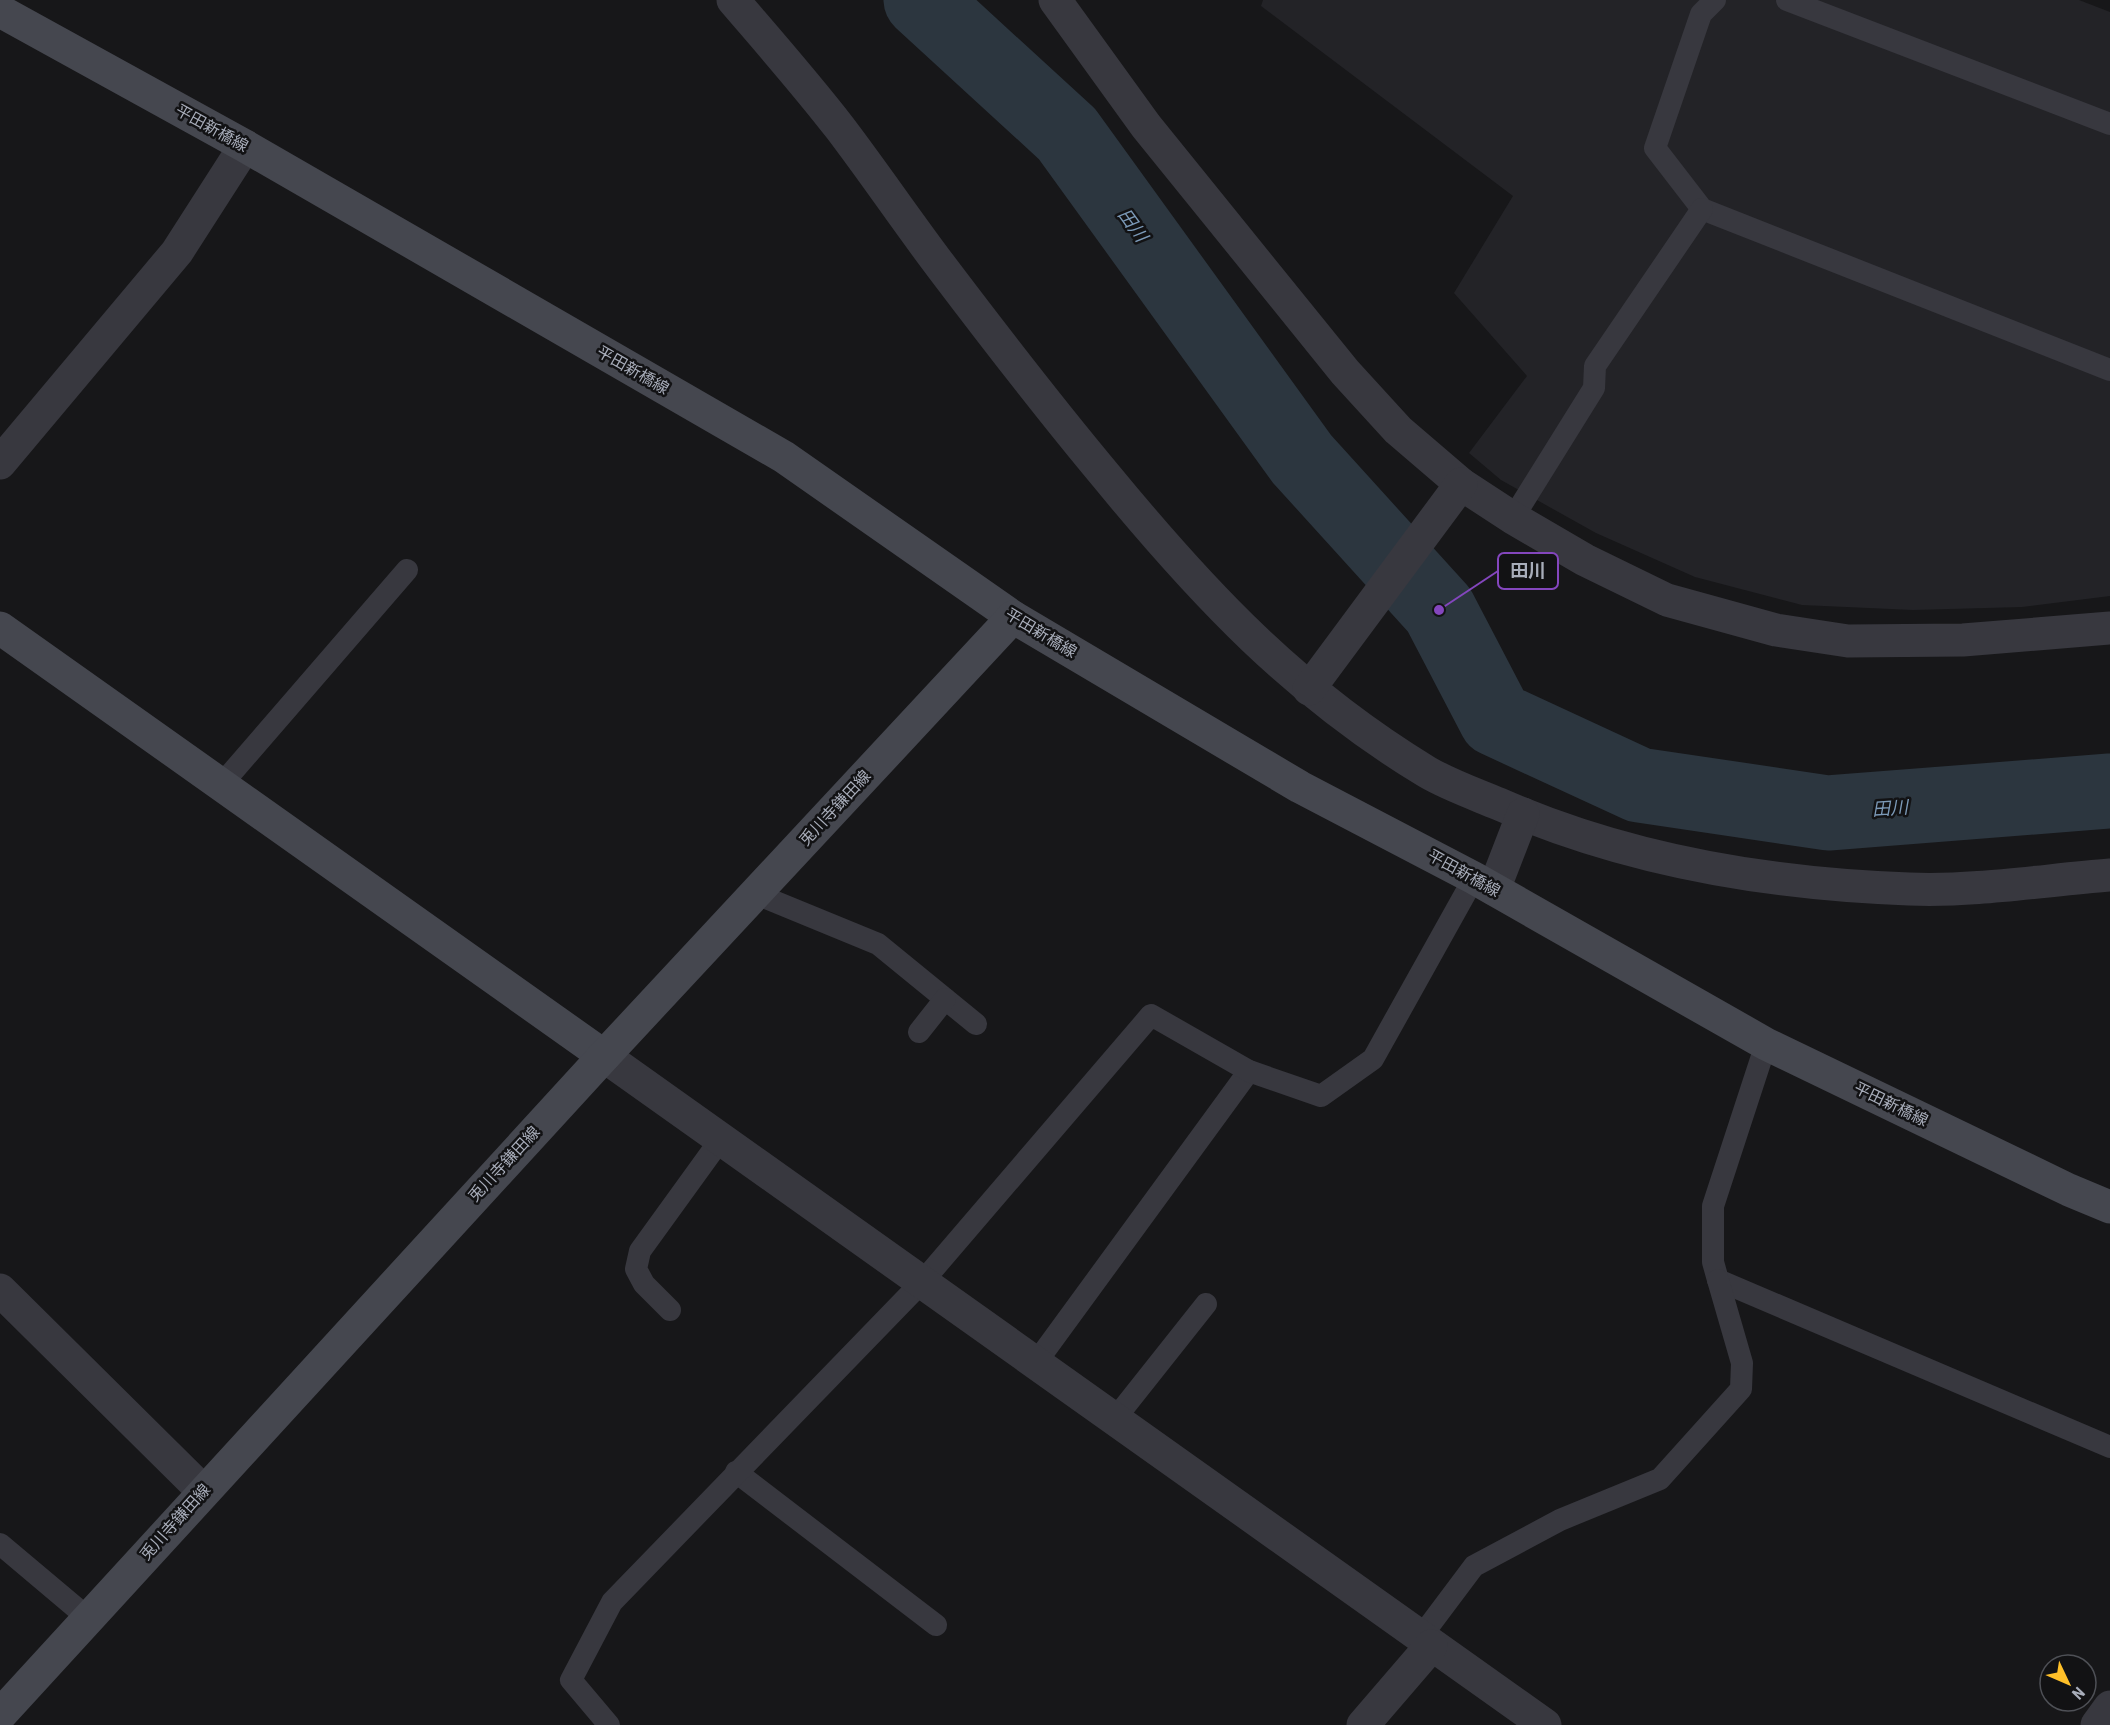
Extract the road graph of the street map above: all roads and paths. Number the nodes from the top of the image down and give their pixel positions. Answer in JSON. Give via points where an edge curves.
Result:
{"nodes":[{"id":1,"x":732,"y":0,"type":"edge"},
{"id":2,"x":1055,"y":0,"type":"edge"},
{"id":3,"x":1716,"y":0,"type":"edge"},
{"id":4,"x":1787,"y":0,"type":"edge"},
{"id":5,"x":0,"y":11,"type":"edge"},
{"id":6,"x":2110,"y":124,"type":"edge"},
{"id":7,"x":245,"y":146,"type":"junction"},
{"id":8,"x":1702,"y":209,"type":"junction"},
{"id":9,"x":2110,"y":370,"type":"edge"},
{"id":10,"x":0,"y":463,"type":"edge"},
{"id":11,"x":1455,"y":491,"type":"junction"},
{"id":12,"x":1513,"y":518,"type":"junction"},
{"id":13,"x":407,"y":570,"type":"dead end"},
{"id":14,"x":1013,"y":617,"type":"junction"},
{"id":15,"x":0,"y":628,"type":"edge"},
{"id":16,"x":2110,"y":628,"type":"edge"},
{"id":17,"x":1313,"y":683,"type":"junction"},
{"id":18,"x":221,"y":785,"type":"junction"},
{"id":19,"x":1523,"y":814,"type":"junction"},
{"id":20,"x":2110,"y":875,"type":"edge"},
{"id":21,"x":1484,"y":883,"type":"junction"},
{"id":22,"x":756,"y":894,"type":"junction"},
{"id":23,"x":945,"y":999,"type":"junction"},
{"id":24,"x":976,"y":1024,"type":"dead end"},
{"id":25,"x":919,"y":1032,"type":"dead end"},
{"id":26,"x":1766,"y":1044,"type":"junction"},
{"id":27,"x":604,"y":1056,"type":"junction"},
{"id":28,"x":1249,"y":1071,"type":"junction"},
{"id":29,"x":721,"y":1139,"type":"junction"},
{"id":30,"x":2110,"y":1207,"type":"edge"},
{"id":31,"x":1718,"y":1280,"type":"junction"},
{"id":32,"x":923,"y":1281,"type":"junction"},
{"id":33,"x":0,"y":1290,"type":"edge"},
{"id":34,"x":1206,"y":1304,"type":"dead end"},
{"id":35,"x":670,"y":1310,"type":"dead end"},
{"id":36,"x":1035,"y":1364,"type":"junction"},
{"id":37,"x":1114,"y":1420,"type":"junction"},
{"id":38,"x":2110,"y":1447,"type":"edge"},
{"id":39,"x":736,"y":1472,"type":"junction"},
{"id":40,"x":203,"y":1491,"type":"junction"},
{"id":41,"x":0,"y":1544,"type":"edge"},
{"id":42,"x":88,"y":1617,"type":"junction"},
{"id":43,"x":936,"y":1624,"type":"dead end"},
{"id":44,"x":1426,"y":1642,"type":"junction"},
{"id":45,"x":2110,"y":1707,"type":"edge"},
{"id":46,"x":0,"y":1715,"type":"edge"},
{"id":47,"x":609,"y":1725,"type":"edge"},
{"id":48,"x":1363,"y":1725,"type":"edge"},
{"id":49,"x":1545,"y":1725,"type":"edge"},
{"id":50,"x":2097,"y":1725,"type":"edge"}],
"edges":[{"from":1,"to":17,"type":"street","via":[[838,125],[950,278],[1159,541],[1233,621]]},
{"from":2,"to":11,"type":"street","via":[[1146,126],[1345,372]]},
{"from":3,"to":8,"type":"lane","via":[[1701,14],[1655,148]]},
{"from":4,"to":6,"type":"lane"},
{"from":5,"to":7,"type":"main road","name":"平田新橋線"},
{"from":7,"to":10,"type":"street","via":[[177,252]]},
{"from":7,"to":14,"type":"main road","name":"平田新橋線","via":[[784,457]]},
{"from":8,"to":9,"type":"lane"},
{"from":8,"to":12,"type":"lane","via":[[1595,366],[1594,388]]},
{"from":11,"to":12,"type":"street"},
{"from":11,"to":17,"type":"street"},
{"from":12,"to":16,"type":"street","via":[[1584,560],[1666,600],[1776,630],[1848,641],[1952,640]]},
{"from":13,"to":18,"type":"lane"},
{"from":14,"to":21,"type":"main road","name":"平田新橋線","via":[[1300,787]]},
{"from":14,"to":22,"type":"main road","name":"兎川寺鎌田線"},
{"from":15,"to":18,"type":"main road"},
{"from":17,"to":19,"type":"street","via":[[1431,774]]},
{"from":18,"to":27,"type":"main road"},
{"from":19,"to":20,"type":"street","via":[[1599,842],[1686,864],[1774,880],[1913,890]]},
{"from":19,"to":21,"type":"street"},
{"from":21,"to":26,"type":"main road","name":"平田新橋線"},
{"from":21,"to":28,"type":"lane","via":[[1372,1059],[1321,1096]]},
{"from":22,"to":23,"type":"lane","via":[[878,944]]},
{"from":22,"to":27,"type":"main road","name":"兎川寺鎌田線"},
{"from":23,"to":24,"type":"lane"},
{"from":23,"to":25,"type":"lane"},
{"from":26,"to":30,"type":"main road","name":"平田新橋線"},
{"from":26,"to":31,"type":"lane","via":[[1713,1206],[1713,1262]]},
{"from":27,"to":29,"type":"street"},
{"from":27,"to":40,"type":"main road","name":"兎川寺鎌田線"},
{"from":28,"to":32,"type":"lane","via":[[1151,1015]]},
{"from":28,"to":36,"type":"lane"},
{"from":29,"to":32,"type":"street"},
{"from":29,"to":35,"type":"lane","via":[[640,1251],[636,1269],[644,1284]]},
{"from":31,"to":38,"type":"lane"},
{"from":31,"to":44,"type":"lane","via":[[1742,1363],[1741,1389],[1660,1479],[1560,1520],[1474,1566]]},
{"from":32,"to":36,"type":"street"},
{"from":32,"to":39,"type":"lane"},
{"from":33,"to":40,"type":"street"},
{"from":34,"to":37,"type":"lane"},
{"from":36,"to":37,"type":"street"},
{"from":37,"to":44,"type":"street"},
{"from":39,"to":43,"type":"lane"},
{"from":39,"to":47,"type":"lane","via":[[612,1602],[571,1680]]},
{"from":40,"to":42,"type":"main road","name":"兎川寺鎌田線"},
{"from":41,"to":42,"type":"lane"},
{"from":42,"to":46,"type":"main road","name":"兎川寺鎌田線"},
{"from":44,"to":48,"type":"street"},
{"from":44,"to":49,"type":"street"},
{"from":45,"to":50,"type":"street"}]}
